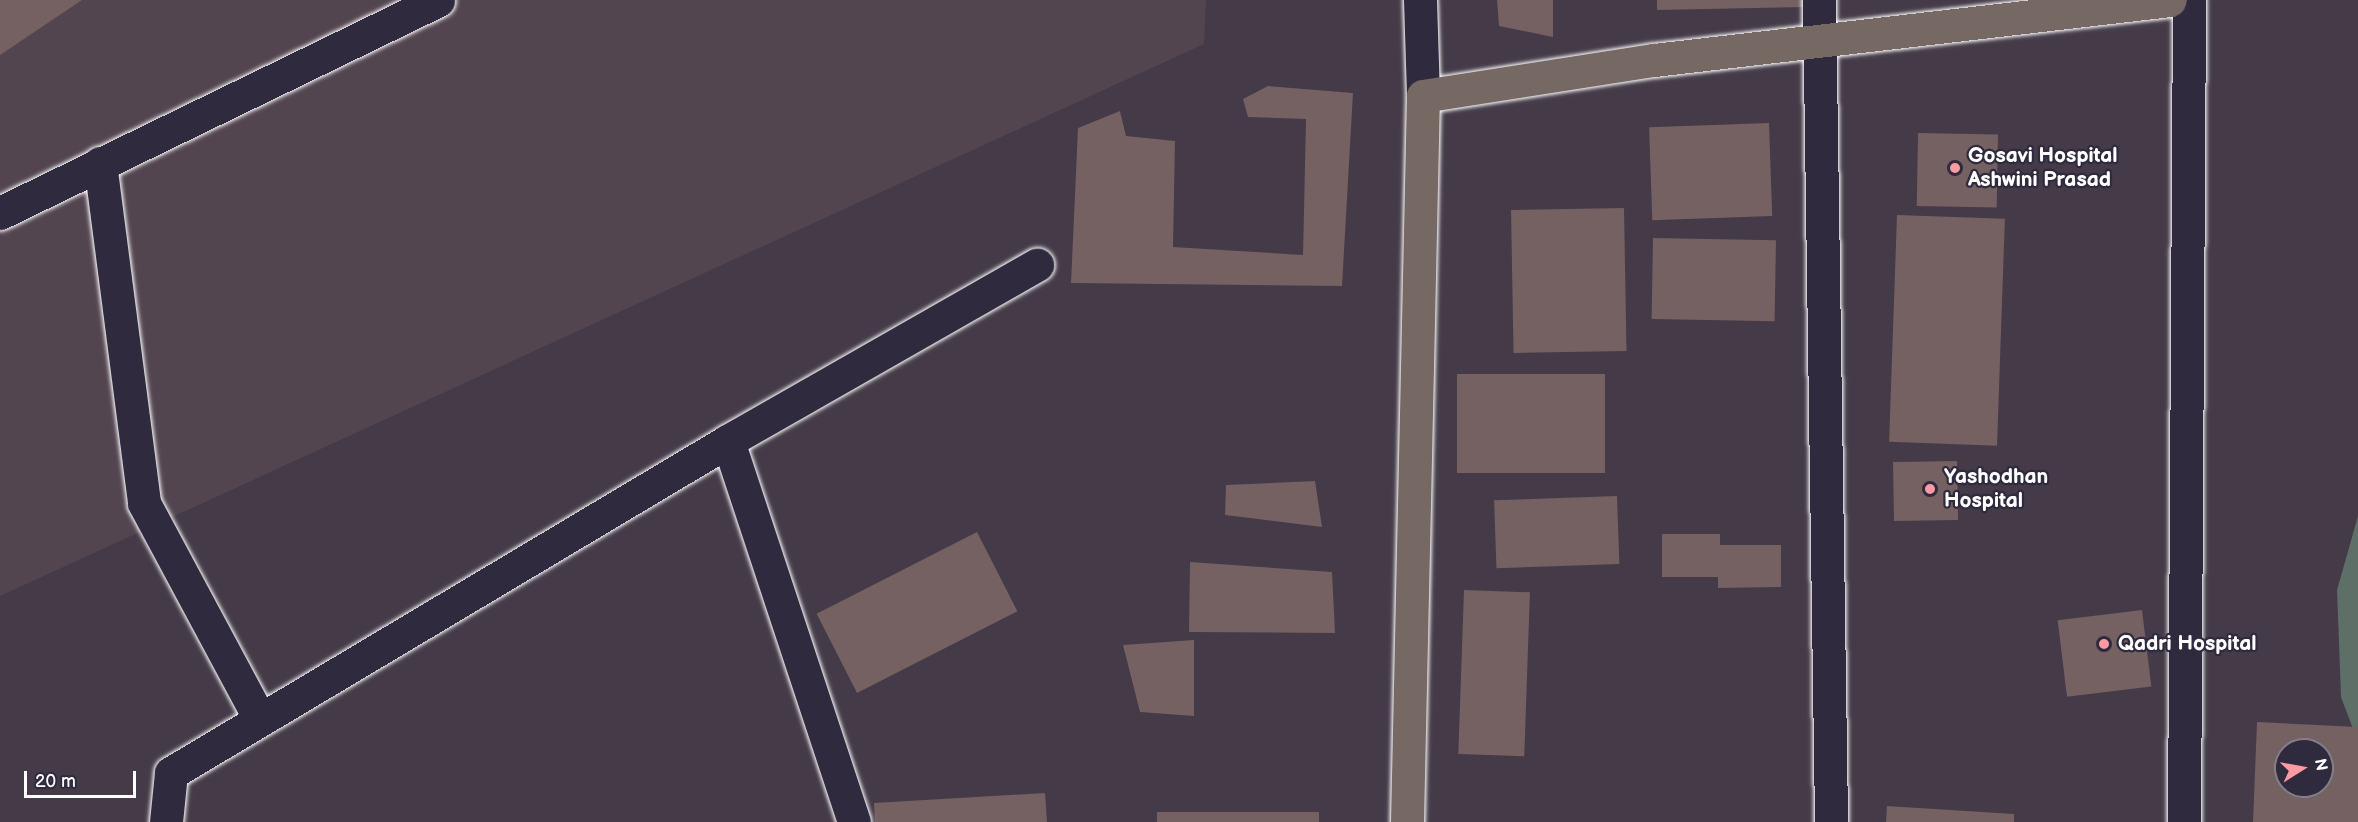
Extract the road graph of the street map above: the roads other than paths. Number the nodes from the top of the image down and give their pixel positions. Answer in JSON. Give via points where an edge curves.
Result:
{"nodes":[{"id":1,"x":438,"y":0,"type":"edge"},
{"id":2,"x":1420,"y":0,"type":"edge"},
{"id":3,"x":1819,"y":0,"type":"edge"},
{"id":4,"x":2170,"y":0,"type":"edge"},
{"id":5,"x":2189,"y":0,"type":"edge"},
{"id":6,"x":1818,"y":41,"type":"junction"},
{"id":7,"x":1423,"y":96,"type":"junction"},
{"id":8,"x":100,"y":163,"type":"junction"},
{"id":9,"x":0,"y":213,"type":"edge"},
{"id":10,"x":1037,"y":265,"type":"dead end"},
{"id":11,"x":728,"y":441,"type":"junction"},
{"id":12,"x":260,"y":719,"type":"junction"},
{"id":13,"x":166,"y":822,"type":"edge"},
{"id":14,"x":854,"y":822,"type":"edge"},
{"id":15,"x":1407,"y":822,"type":"edge"},
{"id":16,"x":1832,"y":822,"type":"edge"},
{"id":17,"x":2184,"y":822,"type":"edge"}],
"edges":[{"from":1,"to":8,"type":"street"},
{"from":2,"to":7,"type":"street"},
{"from":3,"to":6,"type":"street"},
{"from":4,"to":6,"type":"main road"},
{"from":5,"to":17,"type":"street"},
{"from":6,"to":7,"type":"main road","via":[[1654,60]]},
{"from":6,"to":16,"type":"street"},
{"from":7,"to":15,"type":"main road"},
{"from":8,"to":9,"type":"street"},
{"from":8,"to":12,"type":"street","via":[[144,503]]},
{"from":10,"to":11,"type":"street"},
{"from":11,"to":12,"type":"street"},
{"from":11,"to":14,"type":"street"},
{"from":12,"to":13,"type":"street","via":[[171,773]]}]}
